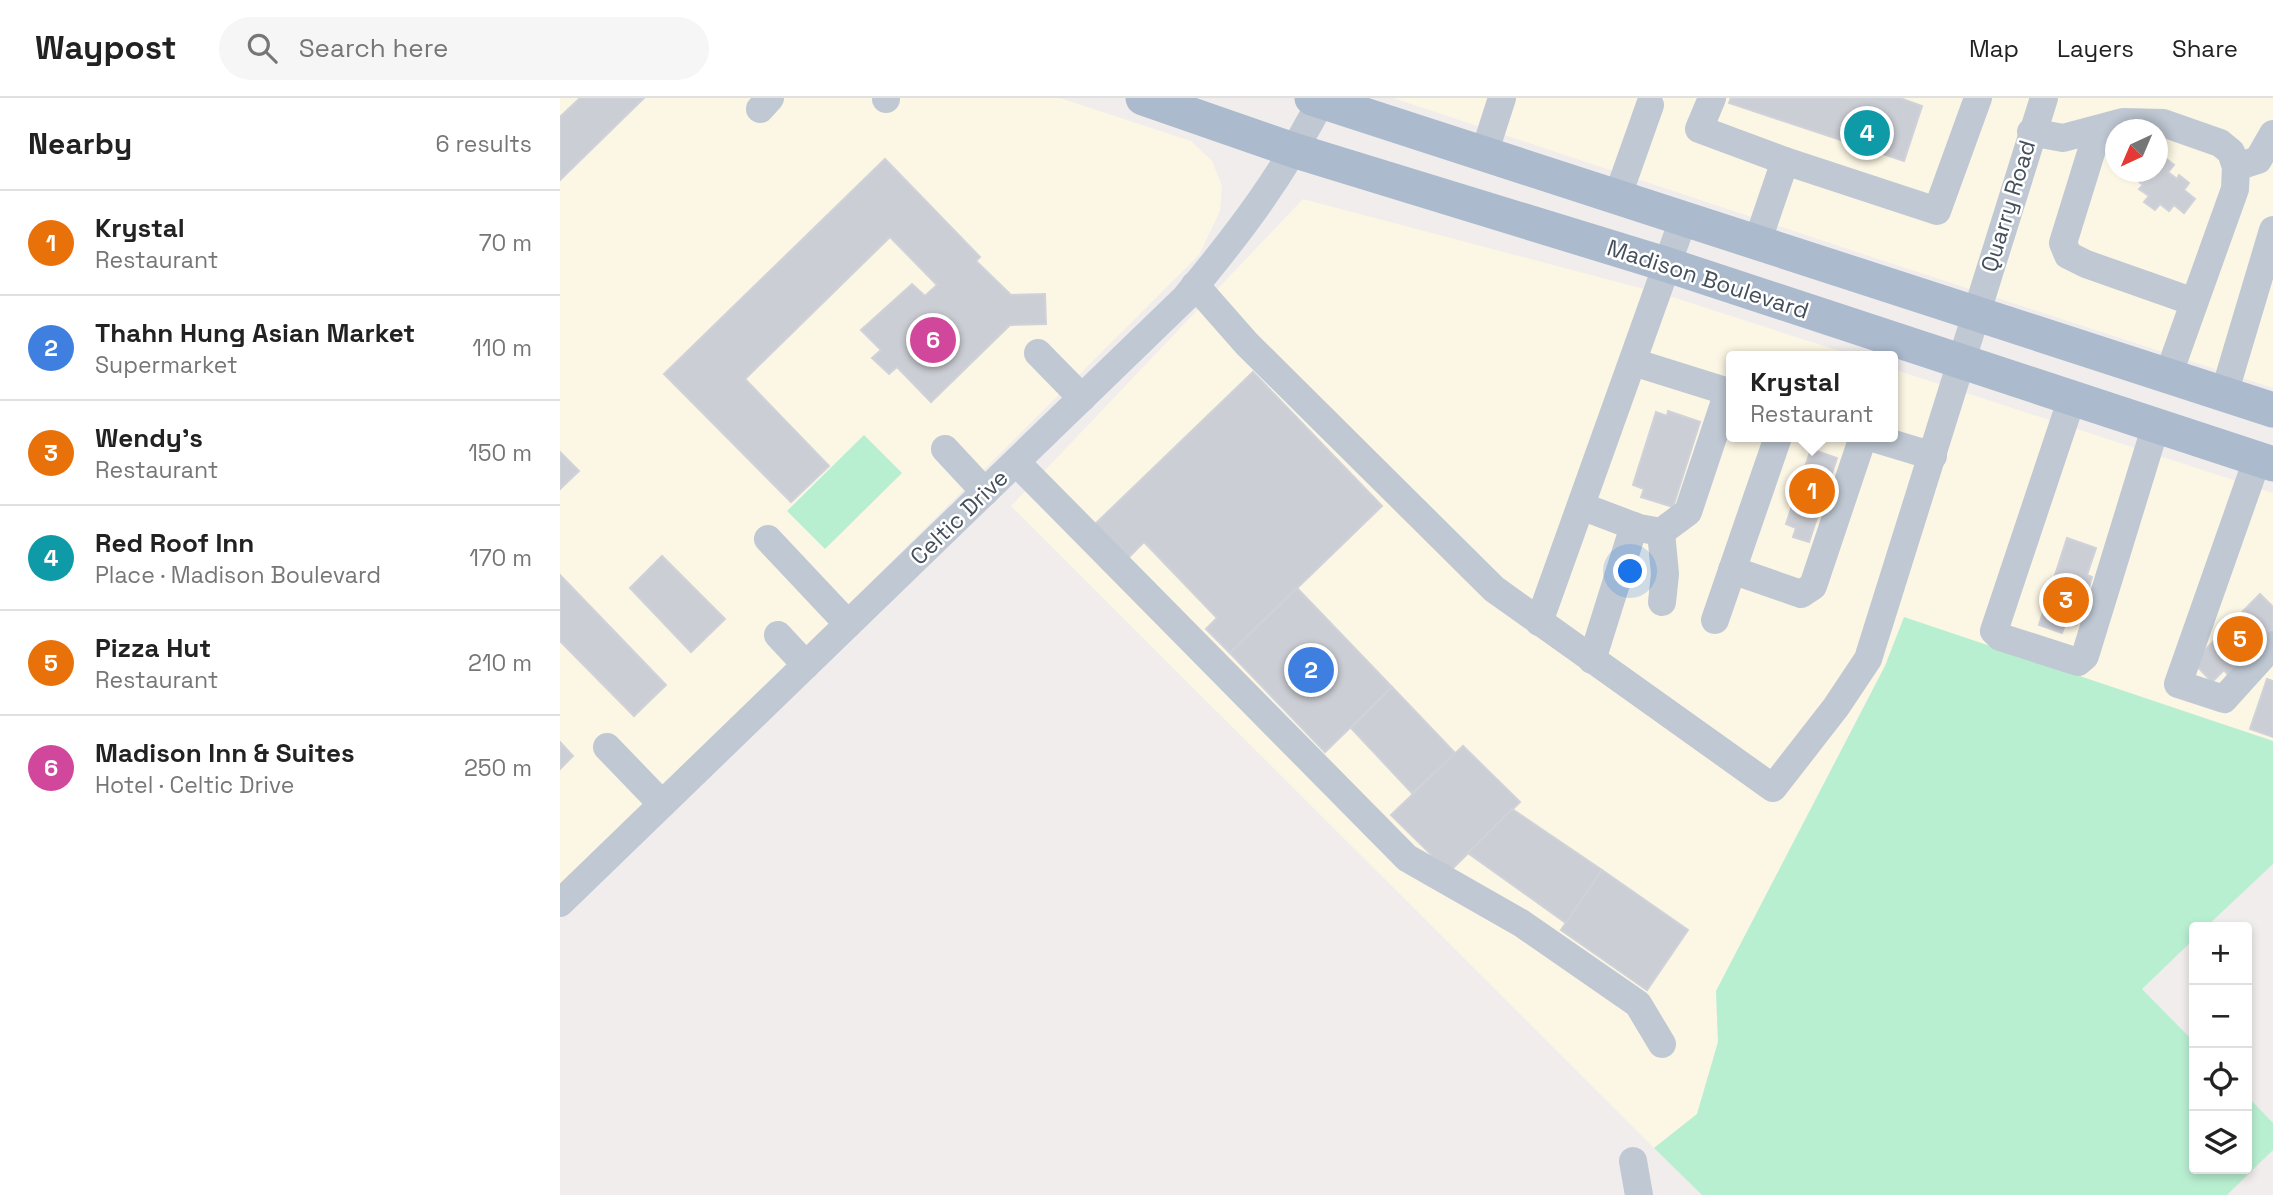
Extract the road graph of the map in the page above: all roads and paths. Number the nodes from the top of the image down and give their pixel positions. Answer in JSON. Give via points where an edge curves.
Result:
{"nodes":[{"id":1,"x":1143,"y":98,"type":"edge"},
{"id":2,"x":1502,"y":98,"type":"edge"},
{"id":3,"x":1712,"y":98,"type":"edge"},
{"id":4,"x":1978,"y":98,"type":"edge"},
{"id":5,"x":2044,"y":98,"type":"edge"},
{"id":6,"x":1319,"y":99,"type":"edge"},
{"id":7,"x":1650,"y":105,"type":"dead end"},
{"id":8,"x":2098,"y":130,"type":"junction"},
{"id":9,"x":2031,"y":132,"type":"junction"},
{"id":10,"x":2273,"y":134,"type":"edge"},
{"id":11,"x":1296,"y":151,"type":"junction"},
{"id":12,"x":1484,"y":154,"type":"junction"},
{"id":13,"x":1785,"y":161,"type":"junction"},
{"id":14,"x":2236,"y":167,"type":"junction"},
{"id":15,"x":1616,"y":198,"type":"junction"},
{"id":16,"x":1683,"y":220,"type":"junction"},
{"id":17,"x":2273,"y":230,"type":"edge"},
{"id":18,"x":1757,"y":243,"type":"junction"},
{"id":19,"x":1668,"y":265,"type":"junction"},
{"id":20,"x":1195,"y":285,"type":"junction"},
{"id":21,"x":2193,"y":302,"type":"junction"},
{"id":22,"x":1975,"y":315,"type":"junction"},
{"id":23,"x":1038,"y":353,"type":"dead end"},
{"id":24,"x":1633,"y":362,"type":"junction"},
{"id":25,"x":1962,"y":362,"type":"junction"},
{"id":26,"x":2168,"y":376,"type":"junction"},
{"id":27,"x":1726,"y":392,"type":"edge"},
{"id":28,"x":2224,"y":394,"type":"junction"},
{"id":29,"x":1082,"y":398,"type":"junction"},
{"id":30,"x":2072,"y":398,"type":"junction"},
{"id":31,"x":1726,"y":404,"type":"edge"},
{"id":32,"x":2272,"y":405,"type":"edge"},
{"id":33,"x":2156,"y":425,"type":"junction"},
{"id":34,"x":1776,"y":442,"type":"edge"},
{"id":35,"x":1861,"y":442,"type":"edge"},
{"id":36,"x":1887,"y":442,"type":"edge"},
{"id":37,"x":945,"y":449,"type":"dead end"},
{"id":38,"x":1933,"y":456,"type":"junction"},
{"id":39,"x":1016,"y":462,"type":"junction"},
{"id":40,"x":2265,"y":462,"type":"edge"},
{"id":41,"x":985,"y":492,"type":"junction"},
{"id":42,"x":1581,"y":506,"type":"junction"},
{"id":43,"x":1647,"y":529,"type":"junction"},
{"id":44,"x":768,"y":539,"type":"dead end"},
{"id":45,"x":1732,"y":570,"type":"junction"},
{"id":46,"x":1662,"y":601,"type":"dead end"},
{"id":47,"x":1715,"y":620,"type":"dead end"},
{"id":48,"x":1539,"y":622,"type":"junction"},
{"id":49,"x":848,"y":624,"type":"junction"},
{"id":50,"x":778,"y":635,"type":"dead end"},
{"id":51,"x":2273,"y":645,"type":"edge"},
{"id":52,"x":1592,"y":660,"type":"junction"},
{"id":53,"x":806,"y":665,"type":"junction"},
{"id":54,"x":607,"y":747,"type":"dead end"},
{"id":55,"x":662,"y":804,"type":"junction"},
{"id":56,"x":560,"y":903,"type":"edge"},
{"id":57,"x":1662,"y":1044,"type":"dead end"},
{"id":58,"x":1633,"y":1161,"type":"dead end"},
{"id":59,"x":1639,"y":1195,"type":"edge"}],
"edges":[{"from":1,"to":11,"type":"main road","name":"Madison Boulevard"},
{"from":2,"to":12,"type":"street"},
{"from":3,"to":13,"type":"street","via":[[1699,129]]},
{"from":4,"to":13,"type":"street","via":[[1937,211]]},
{"from":5,"to":9,"type":"street","name":"Quarry Road"},
{"from":6,"to":11,"type":"street","name":"Celtic Drive"},
{"from":6,"to":12,"type":"main road"},
{"from":7,"to":15,"type":"street"},
{"from":8,"to":9,"type":"street","via":[[2063,138]]},
{"from":8,"to":14,"type":"street","via":[[2123,122],[2163,123],[2220,143],[2231,152]]},
{"from":8,"to":21,"type":"street","via":[[2063,243],[2068,255]]},
{"from":9,"to":22,"type":"street","name":"Quarry Road"},
{"from":10,"to":14,"type":"street","via":[[2259,160]]},
{"from":11,"to":19,"type":"main road","name":"Madison Boulevard"},
{"from":11,"to":20,"type":"street","name":"Celtic Drive","via":[[1272,189]]},
{"from":12,"to":15,"type":"main road"},
{"from":13,"to":18,"type":"street"},
{"from":14,"to":21,"type":"street","via":[[2235,189]]},
{"from":15,"to":16,"type":"main road"},
{"from":16,"to":18,"type":"main road"},
{"from":16,"to":19,"type":"street"},
{"from":17,"to":28,"type":"street"},
{"from":18,"to":22,"type":"main road"},
{"from":19,"to":24,"type":"street"},
{"from":19,"to":25,"type":"main road","name":"Madison Boulevard"},
{"from":20,"to":29,"type":"street","name":"Celtic Drive"},
{"from":20,"to":48,"type":"street","via":[[1401,499],[1494,589]]},
{"from":21,"to":26,"type":"street"},
{"from":22,"to":25,"type":"street","name":"Quarry Road"},
{"from":22,"to":26,"type":"main road"},
{"from":23,"to":29,"type":"street"},
{"from":24,"to":27,"type":"street"},
{"from":24,"to":42,"type":"street"},
{"from":25,"to":30,"type":"main road","name":"Madison Boulevard"},
{"from":25,"to":38,"type":"street","name":"Quarry Road"},
{"from":26,"to":28,"type":"main road"},
{"from":28,"to":32,"type":"main road"},
{"from":29,"to":39,"type":"street","name":"Celtic Drive"},
{"from":30,"to":33,"type":"main road","name":"Madison Boulevard"},
{"from":30,"to":33,"type":"street","via":[[1994,631],[2000,637],[2078,662],[2085,656]]},
{"from":31,"to":43,"type":"street","via":[[1688,512]]},
{"from":33,"to":40,"type":"main road","name":"Madison Boulevard"},
{"from":34,"to":45,"type":"street"},
{"from":35,"to":45,"type":"street","via":[[1812,586],[1801,594]]},
{"from":36,"to":38,"type":"street"},
{"from":37,"to":41,"type":"street"},
{"from":38,"to":52,"type":"street","name":"Quarry Road","via":[[1868,659],[1773,788]]},
{"from":39,"to":41,"type":"street","name":"Celtic Drive"},
{"from":39,"to":57,"type":"street","via":[[1407,858],[1521,923],[1638,1004]]},
{"from":40,"to":51,"type":"street","via":[[2178,684],[2224,699]]},
{"from":41,"to":49,"type":"street","name":"Celtic Drive"},
{"from":42,"to":43,"type":"street"},
{"from":42,"to":48,"type":"street"},
{"from":43,"to":46,"type":"street","via":[[1665,575]]},
{"from":43,"to":52,"type":"street"},
{"from":44,"to":49,"type":"street"},
{"from":45,"to":47,"type":"street"},
{"from":48,"to":52,"type":"street"},
{"from":49,"to":53,"type":"street","name":"Celtic Drive"},
{"from":50,"to":53,"type":"street"},
{"from":53,"to":55,"type":"street","name":"Celtic Drive"},
{"from":54,"to":55,"type":"street"},
{"from":55,"to":56,"type":"street","name":"Celtic Drive"},
{"from":58,"to":59,"type":"street"}]}
